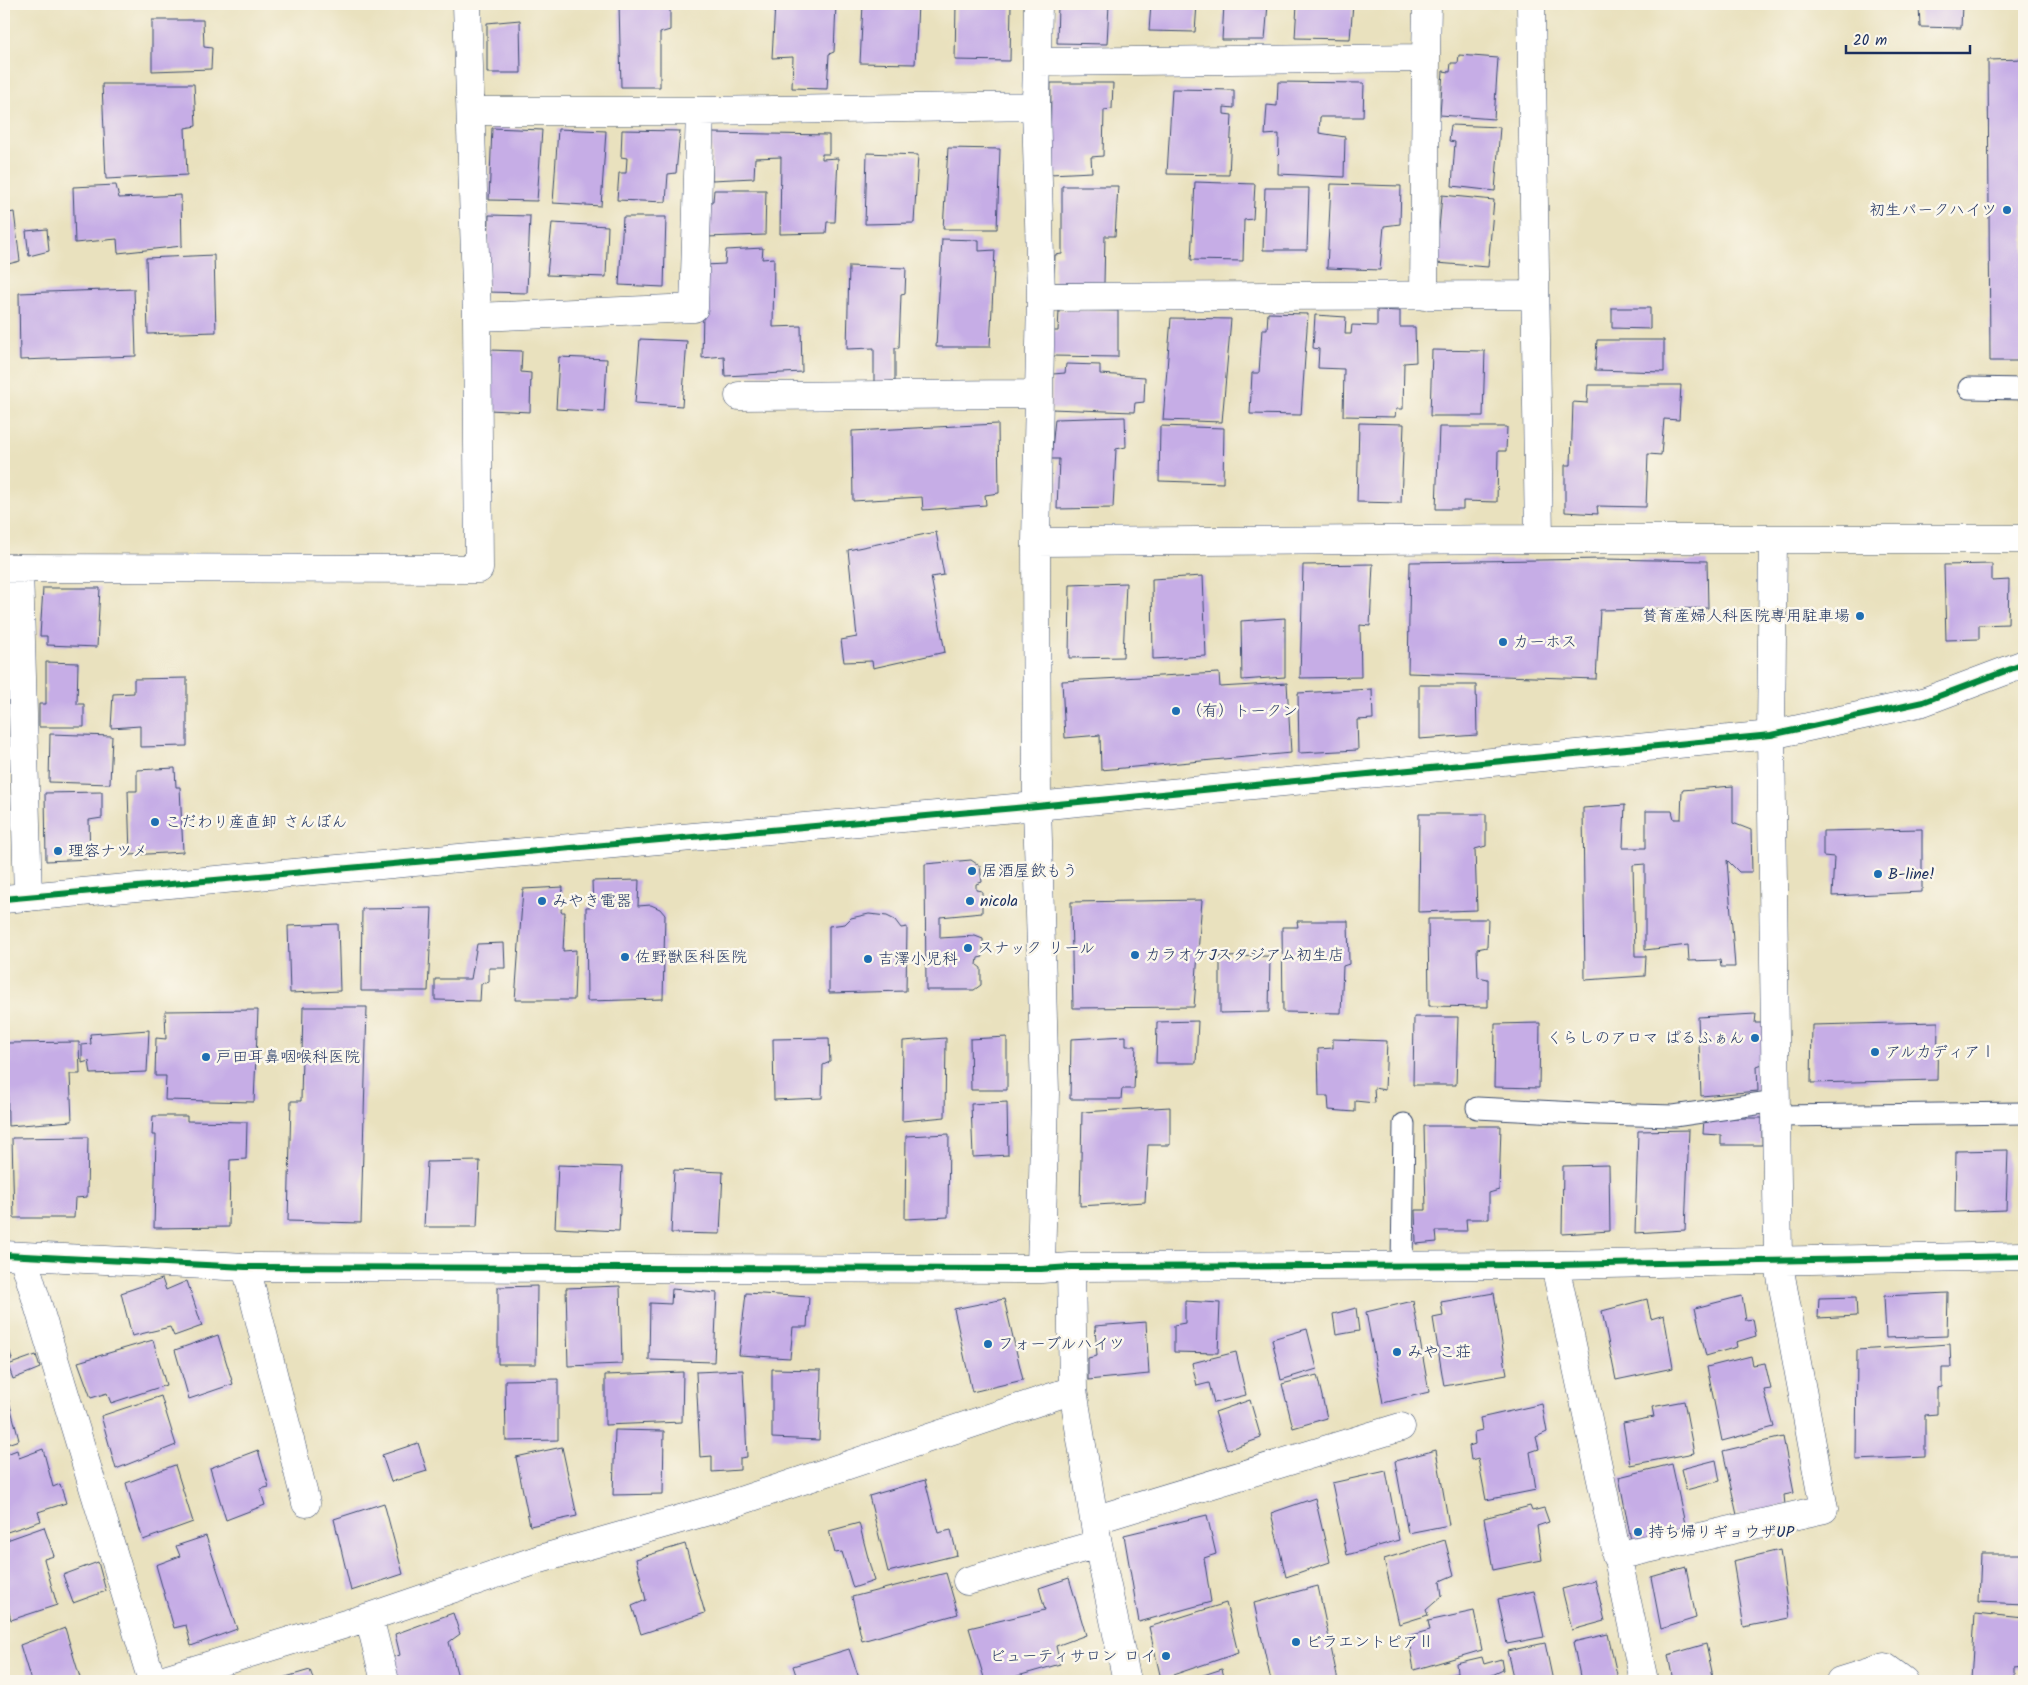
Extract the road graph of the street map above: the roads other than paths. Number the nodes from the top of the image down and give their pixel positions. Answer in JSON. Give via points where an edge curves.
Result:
{"nodes":[{"id":1,"x":467,"y":4,"type":"edge"},
{"id":2,"x":1038,"y":4,"type":"edge"},
{"id":3,"x":1427,"y":4,"type":"edge"},
{"id":4,"x":1531,"y":4,"type":"edge"},
{"id":5,"x":1426,"y":58,"type":"junction"},
{"id":6,"x":1038,"y":62,"type":"junction"},
{"id":7,"x":1036,"y":106,"type":"junction"},
{"id":8,"x":700,"y":111,"type":"junction"},
{"id":9,"x":471,"y":112,"type":"junction"},
{"id":10,"x":1424,"y":296,"type":"junction"},
{"id":11,"x":1535,"y":296,"type":"junction"},
{"id":12,"x":1041,"y":297,"type":"junction"},
{"id":13,"x":477,"y":317,"type":"junction"},
{"id":14,"x":1969,"y":388,"type":"dead end"},
{"id":15,"x":2024,"y":389,"type":"edge"},
{"id":16,"x":1039,"y":394,"type":"junction"},
{"id":17,"x":739,"y":396,"type":"dead end"},
{"id":18,"x":1539,"y":539,"type":"junction"},
{"id":19,"x":1773,"y":539,"type":"junction"},
{"id":20,"x":2024,"y":539,"type":"edge"},
{"id":21,"x":1036,"y":542,"type":"junction"},
{"id":22,"x":12,"y":568,"type":"edge"},
{"id":23,"x":2024,"y":664,"type":"edge"},
{"id":24,"x":1772,"y":735,"type":"junction"},
{"id":25,"x":1037,"y":806,"type":"junction"},
{"id":26,"x":16,"y":898,"type":"edge"},
{"id":27,"x":1476,"y":1108,"type":"dead end"},
{"id":28,"x":1777,"y":1109,"type":"junction"},
{"id":29,"x":2024,"y":1113,"type":"edge"},
{"id":30,"x":1404,"y":1124,"type":"dead end"},
{"id":31,"x":13,"y":1256,"type":"edge"},
{"id":32,"x":2024,"y":1256,"type":"edge"},
{"id":33,"x":1778,"y":1260,"type":"junction"},
{"id":34,"x":1402,"y":1265,"type":"junction"},
{"id":35,"x":1555,"y":1265,"type":"junction"},
{"id":36,"x":246,"y":1267,"type":"junction"},
{"id":37,"x":1072,"y":1267,"type":"junction"},
{"id":38,"x":1041,"y":1269,"type":"junction"},
{"id":39,"x":1073,"y":1390,"type":"junction"},
{"id":40,"x":1401,"y":1427,"type":"dead end"},
{"id":41,"x":306,"y":1503,"type":"dead end"},
{"id":42,"x":1096,"y":1532,"type":"junction"},
{"id":43,"x":1616,"y":1556,"type":"junction"},
{"id":44,"x":967,"y":1581,"type":"dead end"},
{"id":45,"x":369,"y":1617,"type":"junction"},
{"id":46,"x":152,"y":1681,"type":"edge"},
{"id":47,"x":158,"y":1681,"type":"edge"},
{"id":48,"x":385,"y":1681,"type":"edge"},
{"id":49,"x":1128,"y":1681,"type":"edge"},
{"id":50,"x":1644,"y":1681,"type":"edge"},
{"id":51,"x":1840,"y":1681,"type":"edge"},
{"id":52,"x":1904,"y":1681,"type":"edge"}],
"edges":[{"from":1,"to":9,"type":"street"},
{"from":2,"to":6,"type":"street"},
{"from":3,"to":5,"type":"street"},
{"from":4,"to":11,"type":"street"},
{"from":5,"to":6,"type":"street"},
{"from":5,"to":10,"type":"street"},
{"from":6,"to":7,"type":"street"},
{"from":7,"to":8,"type":"street"},
{"from":7,"to":12,"type":"street"},
{"from":8,"to":9,"type":"street"},
{"from":8,"to":13,"type":"street","via":[[694,308]]},
{"from":9,"to":13,"type":"street"},
{"from":10,"to":11,"type":"street"},
{"from":10,"to":12,"type":"street"},
{"from":11,"to":18,"type":"street"},
{"from":12,"to":16,"type":"street"},
{"from":13,"to":22,"type":"street","via":[[479,569]]},
{"from":14,"to":15,"type":"lane"},
{"from":16,"to":17,"type":"street"},
{"from":16,"to":21,"type":"street"},
{"from":18,"to":19,"type":"street"},
{"from":18,"to":21,"type":"street"},
{"from":19,"to":20,"type":"street"},
{"from":19,"to":24,"type":"street"},
{"from":21,"to":25,"type":"street"},
{"from":22,"to":26,"type":"street"},
{"from":23,"to":24,"type":"street","via":[[1923,702]]},
{"from":24,"to":25,"type":"street"},
{"from":24,"to":28,"type":"street"},
{"from":25,"to":26,"type":"street"},
{"from":25,"to":38,"type":"street","via":[[1045,1092]]},
{"from":27,"to":28,"type":"lane","via":[[1674,1116]]},
{"from":28,"to":29,"type":"lane"},
{"from":28,"to":33,"type":"street"},
{"from":30,"to":34,"type":"lane"},
{"from":31,"to":36,"type":"street"},
{"from":31,"to":46,"type":"street"},
{"from":32,"to":33,"type":"street"},
{"from":33,"to":35,"type":"street"},
{"from":33,"to":43,"type":"street","via":[[1824,1508]]},
{"from":34,"to":35,"type":"street"},
{"from":34,"to":37,"type":"street"},
{"from":35,"to":43,"type":"street"},
{"from":36,"to":38,"type":"street"},
{"from":36,"to":41,"type":"street"},
{"from":37,"to":38,"type":"street"},
{"from":37,"to":39,"type":"street"},
{"from":39,"to":42,"type":"street"},
{"from":39,"to":45,"type":"street","via":[[719,1508],[540,1559]]},
{"from":40,"to":42,"type":"street"},
{"from":42,"to":44,"type":"street"},
{"from":42,"to":49,"type":"street"},
{"from":43,"to":50,"type":"street"},
{"from":45,"to":47,"type":"street"},
{"from":45,"to":48,"type":"street"},
{"from":51,"to":52,"type":"street","via":[[1885,1667]]}]}
